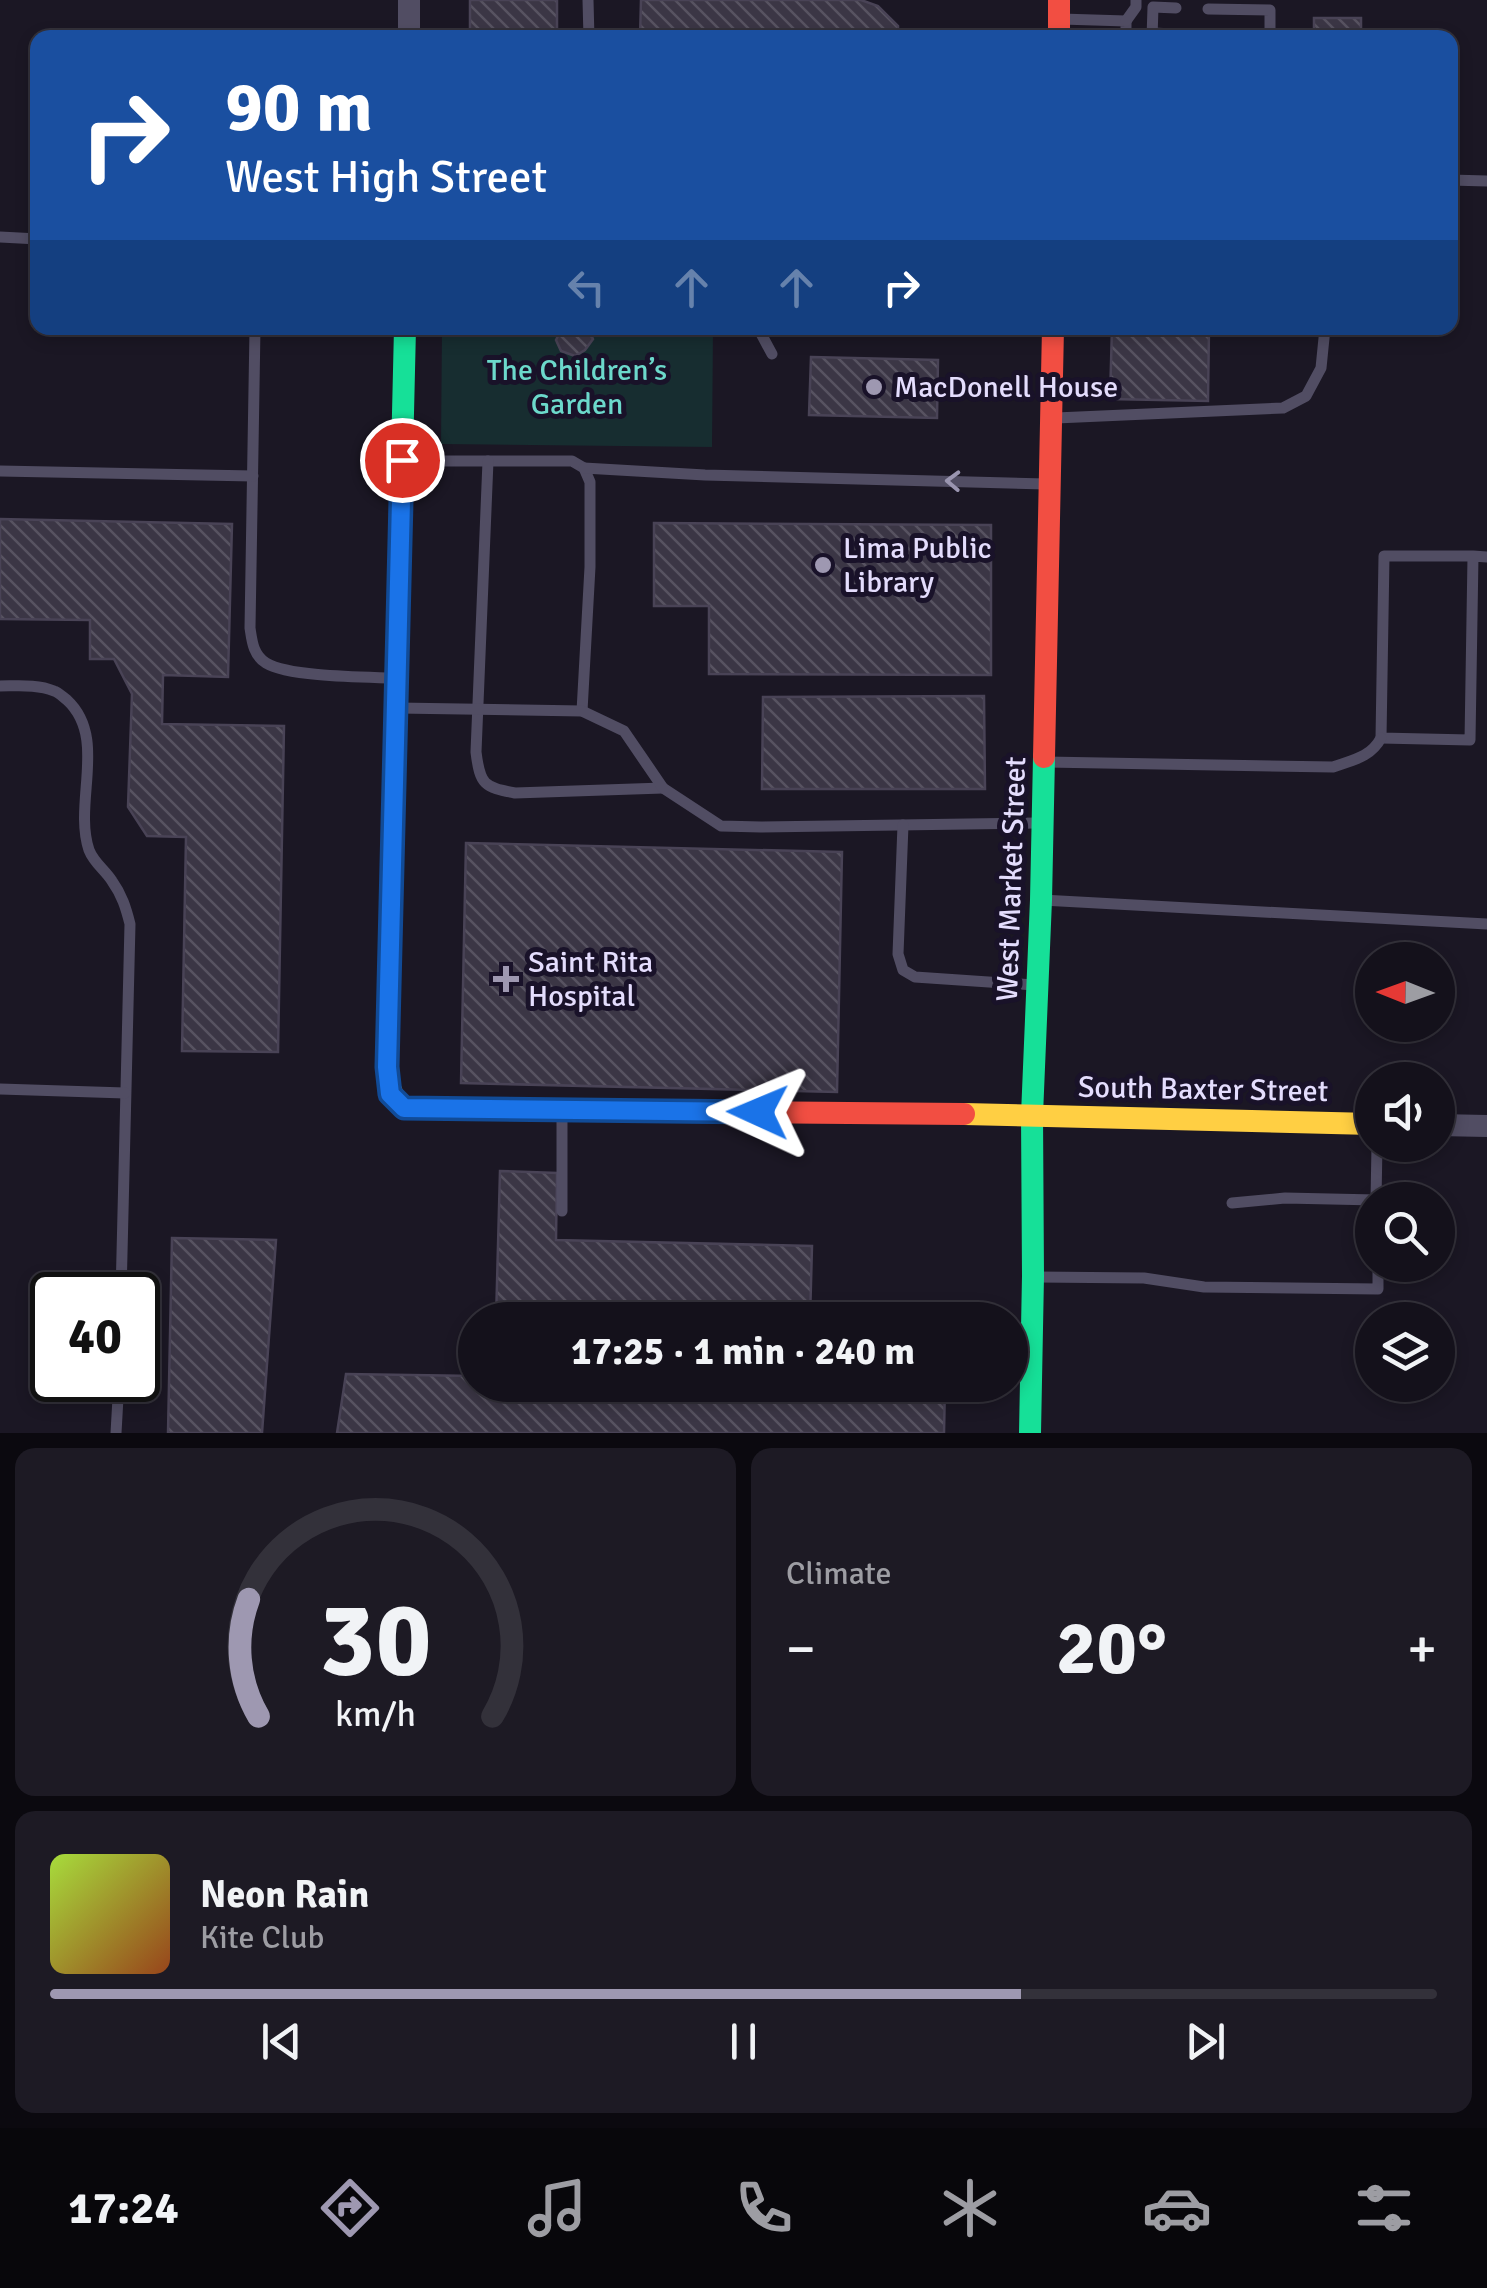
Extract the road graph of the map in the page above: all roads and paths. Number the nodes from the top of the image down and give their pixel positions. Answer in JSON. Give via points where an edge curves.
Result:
{"nodes":[{"id":1,"x":410,"y":0,"type":"edge"},
{"id":2,"x":588,"y":0,"type":"edge"},
{"id":3,"x":1136,"y":3,"type":"edge"},
{"id":4,"x":1236,"y":4,"type":"edge"},
{"id":5,"x":1153,"y":7,"type":"junction"},
{"id":6,"x":1176,"y":8,"type":"dead end"},
{"id":7,"x":1208,"y":9,"type":"dead end"},
{"id":8,"x":1059,"y":19,"type":"edge"},
{"id":9,"x":1126,"y":21,"type":"junction"},
{"id":10,"x":409,"y":30,"type":"edge"},
{"id":11,"x":589,"y":30,"type":"edge"},
{"id":12,"x":1126,"y":30,"type":"edge"},
{"id":13,"x":1152,"y":30,"type":"edge"},
{"id":14,"x":1270,"y":30,"type":"edge"},
{"id":15,"x":1458,"y":180,"type":"edge"},
{"id":16,"x":1487,"y":181,"type":"edge"},
{"id":17,"x":0,"y":238,"type":"edge"},
{"id":18,"x":30,"y":239,"type":"edge"},
{"id":19,"x":255,"y":335,"type":"edge"},
{"id":20,"x":405,"y":335,"type":"edge"},
{"id":21,"x":762,"y":335,"type":"edge"},
{"id":22,"x":1053,"y":335,"type":"edge"},
{"id":23,"x":1324,"y":335,"type":"edge"},
{"id":24,"x":772,"y":354,"type":"dead end"},
{"id":25,"x":1051,"y":418,"type":"junction"},
{"id":26,"x":402,"y":460,"type":"junction"},
{"id":27,"x":488,"y":460,"type":"junction"},
{"id":28,"x":584,"y":468,"type":"junction"},
{"id":29,"x":0,"y":471,"type":"edge"},
{"id":30,"x":253,"y":476,"type":"junction"},
{"id":31,"x":1050,"y":484,"type":"junction"},
{"id":32,"x":1473,"y":556,"type":"junction"},
{"id":33,"x":1487,"y":557,"type":"edge"},
{"id":34,"x":396,"y":678,"type":"junction"},
{"id":35,"x":0,"y":686,"type":"edge"},
{"id":36,"x":396,"y":708,"type":"junction"},
{"id":37,"x":478,"y":709,"type":"junction"},
{"id":38,"x":582,"y":710,"type":"junction"},
{"id":39,"x":1382,"y":738,"type":"junction"},
{"id":40,"x":1044,"y":762,"type":"junction"},
{"id":41,"x":663,"y":788,"type":"junction"},
{"id":42,"x":1043,"y":823,"type":"junction"},
{"id":43,"x":904,"y":825,"type":"junction"},
{"id":44,"x":1042,"y":900,"type":"junction"},
{"id":45,"x":1487,"y":924,"type":"edge"},
{"id":46,"x":1038,"y":985,"type":"junction"},
{"id":47,"x":0,"y":1089,"type":"edge"},
{"id":48,"x":125,"y":1093,"type":"junction"},
{"id":49,"x":562,"y":1110,"type":"junction"},
{"id":50,"x":1032,"y":1115,"type":"junction"},
{"id":51,"x":1355,"y":1124,"type":"edge"},
{"id":52,"x":1455,"y":1125,"type":"edge"},
{"id":53,"x":1487,"y":1126,"type":"edge"},
{"id":54,"x":1355,"y":1200,"type":"edge"},
{"id":55,"x":1232,"y":1203,"type":"dead end"},
{"id":56,"x":562,"y":1211,"type":"dead end"},
{"id":57,"x":121,"y":1272,"type":"edge"},
{"id":58,"x":1033,"y":1276,"type":"junction"},
{"id":59,"x":1378,"y":1282,"type":"edge"},
{"id":60,"x":118,"y":1402,"type":"edge"},
{"id":61,"x":116,"y":1433,"type":"edge"},
{"id":62,"x":1030,"y":1433,"type":"edge"}],
"edges":[{"from":1,"to":10,"type":"street"},
{"from":2,"to":11,"type":"lane"},
{"from":3,"to":5,"type":"lane"},
{"from":3,"to":9,"type":"lane"},
{"from":4,"to":7,"type":"lane"},
{"from":4,"to":14,"type":"lane","via":[[1270,10]]},
{"from":5,"to":6,"type":"lane"},
{"from":5,"to":13,"type":"lane"},
{"from":8,"to":9,"type":"lane"},
{"from":9,"to":12,"type":"lane"},
{"from":15,"to":16,"type":"lane"},
{"from":17,"to":18,"type":"lane"},
{"from":19,"to":30,"type":"lane"},
{"from":20,"to":26,"type":"street"},
{"from":21,"to":24,"type":"lane"},
{"from":22,"to":25,"type":"street","name":"West Market Street"},
{"from":23,"to":25,"type":"lane","via":[[1321,368],[1306,396],[1284,408]]},
{"from":25,"to":31,"type":"street","name":"West Market Street"},
{"from":26,"to":27,"type":"lane"},
{"from":26,"to":34,"type":"street"},
{"from":27,"to":28,"type":"lane","via":[[572,461]]},
{"from":27,"to":37,"type":"lane"},
{"from":31,"to":28,"type":"lane","one_way":true},
{"from":28,"to":38,"type":"lane","via":[[591,516]]},
{"from":29,"to":30,"type":"lane"},
{"from":30,"to":34,"type":"lane","via":[[254,650],[284,669]]},
{"from":31,"to":40,"type":"street","name":"West Market Street"},
{"from":32,"to":33,"type":"lane"},
{"from":32,"to":39,"type":"lane","via":[[1384,556]]},
{"from":32,"to":39,"type":"lane","via":[[1470,740]]},
{"from":34,"to":36,"type":"street"},
{"from":35,"to":48,"type":"lane","via":[[56,691],[78,710],[86,732],[89,850],[124,901],[130,924]]},
{"from":36,"to":37,"type":"lane"},
{"from":36,"to":49,"type":"street","name":"South Baxter Street","via":[[390,1094],[404,1108]]},
{"from":37,"to":38,"type":"lane"},
{"from":37,"to":41,"type":"lane","via":[[478,774],[492,788]]},
{"from":38,"to":41,"type":"lane","via":[[624,731]]},
{"from":39,"to":40,"type":"lane","via":[[1374,750],[1333,767]]},
{"from":40,"to":42,"type":"street","name":"West Market Street"},
{"from":41,"to":43,"type":"lane","via":[[720,826]]},
{"from":42,"to":43,"type":"lane"},
{"from":42,"to":44,"type":"street","name":"West Market Street"},
{"from":43,"to":46,"type":"lane","via":[[898,954],[903,970],[915,977]]},
{"from":44,"to":45,"type":"lane"},
{"from":44,"to":46,"type":"street","name":"West Market Street"},
{"from":46,"to":50,"type":"street","name":"West Market Street"},
{"from":47,"to":48,"type":"lane"},
{"from":48,"to":57,"type":"lane"},
{"from":49,"to":50,"type":"street","name":"South Baxter Street"},
{"from":49,"to":56,"type":"lane"},
{"from":50,"to":51,"type":"street","name":"South Baxter Street"},
{"from":50,"to":58,"type":"street","name":"West Market Street"},
{"from":52,"to":53,"type":"street"},
{"from":54,"to":55,"type":"lane"},
{"from":58,"to":59,"type":"lane","via":[[1144,1278],[1204,1287],[1378,1289]]},
{"from":58,"to":62,"type":"street","name":"West Market Street"},
{"from":60,"to":61,"type":"lane"}]}
